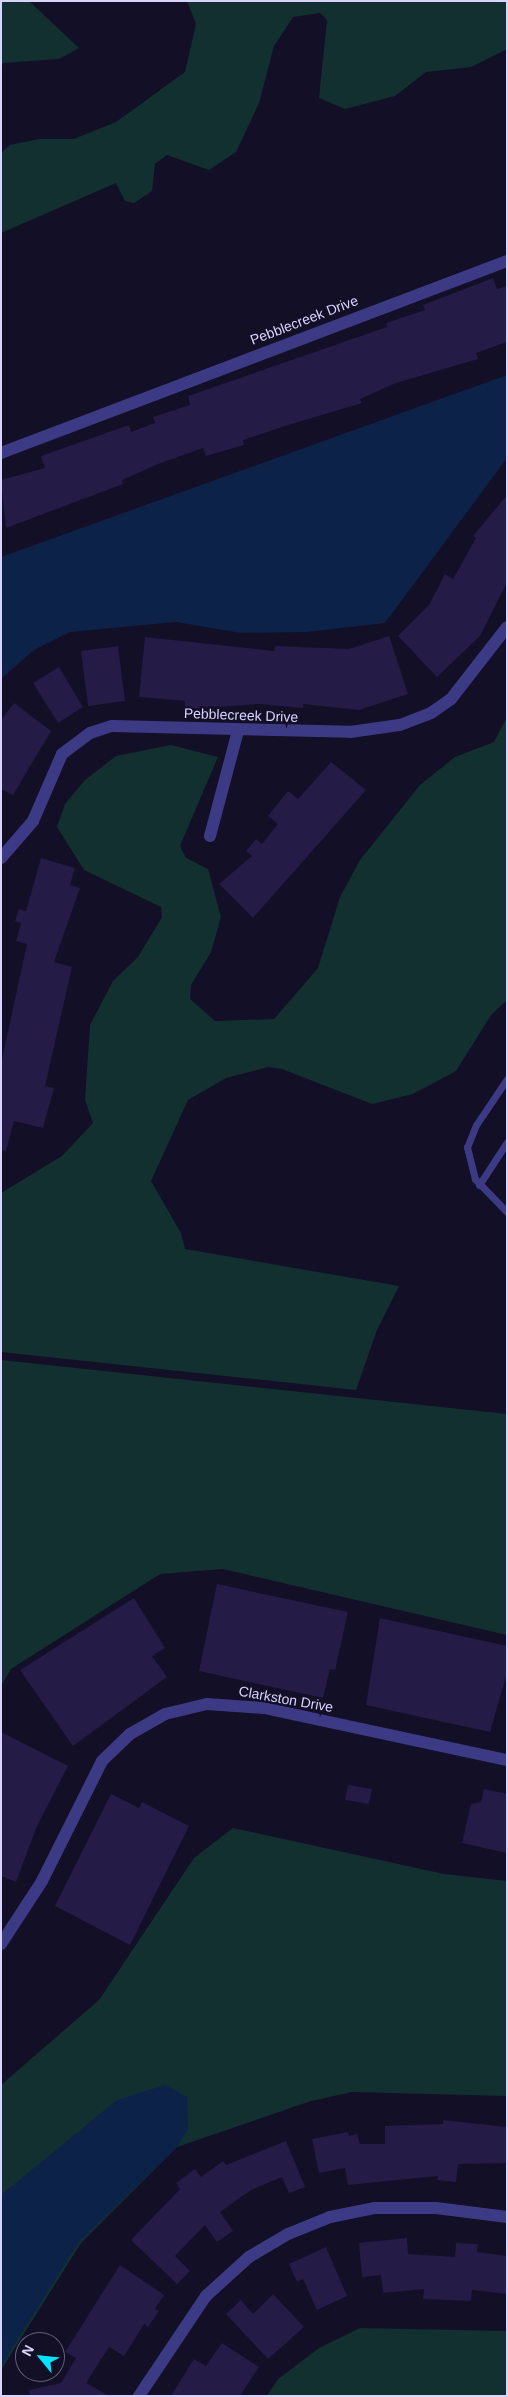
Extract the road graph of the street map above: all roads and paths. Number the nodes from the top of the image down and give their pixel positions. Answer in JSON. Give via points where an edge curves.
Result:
{"nodes":[{"id":1,"x":507,"y":261,"type":"edge"},
{"id":2,"x":1,"y":453,"type":"edge"},
{"id":3,"x":507,"y":626,"type":"edge"},
{"id":4,"x":238,"y":731,"type":"junction"},
{"id":5,"x":210,"y":836,"type":"dead end"},
{"id":6,"x":1,"y":858,"type":"edge"},
{"id":7,"x":507,"y":1079,"type":"edge"},
{"id":8,"x":507,"y":1142,"type":"edge"},
{"id":9,"x":479,"y":1186,"type":"junction"},
{"id":10,"x":507,"y":1212,"type":"edge"},
{"id":11,"x":507,"y":1760,"type":"edge"},
{"id":12,"x":1,"y":1944,"type":"edge"},
{"id":13,"x":507,"y":2216,"type":"edge"},
{"id":14,"x":139,"y":2396,"type":"edge"}],
"edges":[{"from":1,"to":2,"type":"street","name":"Pebblecreek Drive"},
{"from":3,"to":4,"type":"street","name":"Pebblecreek Drive","via":[[451,699],[416,720],[369,731]]},
{"from":4,"to":5,"type":"street"},
{"from":4,"to":6,"type":"street","name":"Pebblecreek Drive","via":[[112,726],[90,733],[62,754],[33,822]]},
{"from":7,"to":9,"type":"lane","via":[[469,1137],[470,1164]]},
{"from":8,"to":9,"type":"lane"},
{"from":9,"to":10,"type":"lane"},
{"from":11,"to":12,"type":"street","name":"Clarkston Drive","via":[[264,1708],[207,1704],[165,1714],[130,1734],[102,1762],[42,1881]]},
{"from":13,"to":14,"type":"street","via":[[436,2208],[375,2208],[330,2217],[288,2234],[249,2257],[206,2296]]}]}
